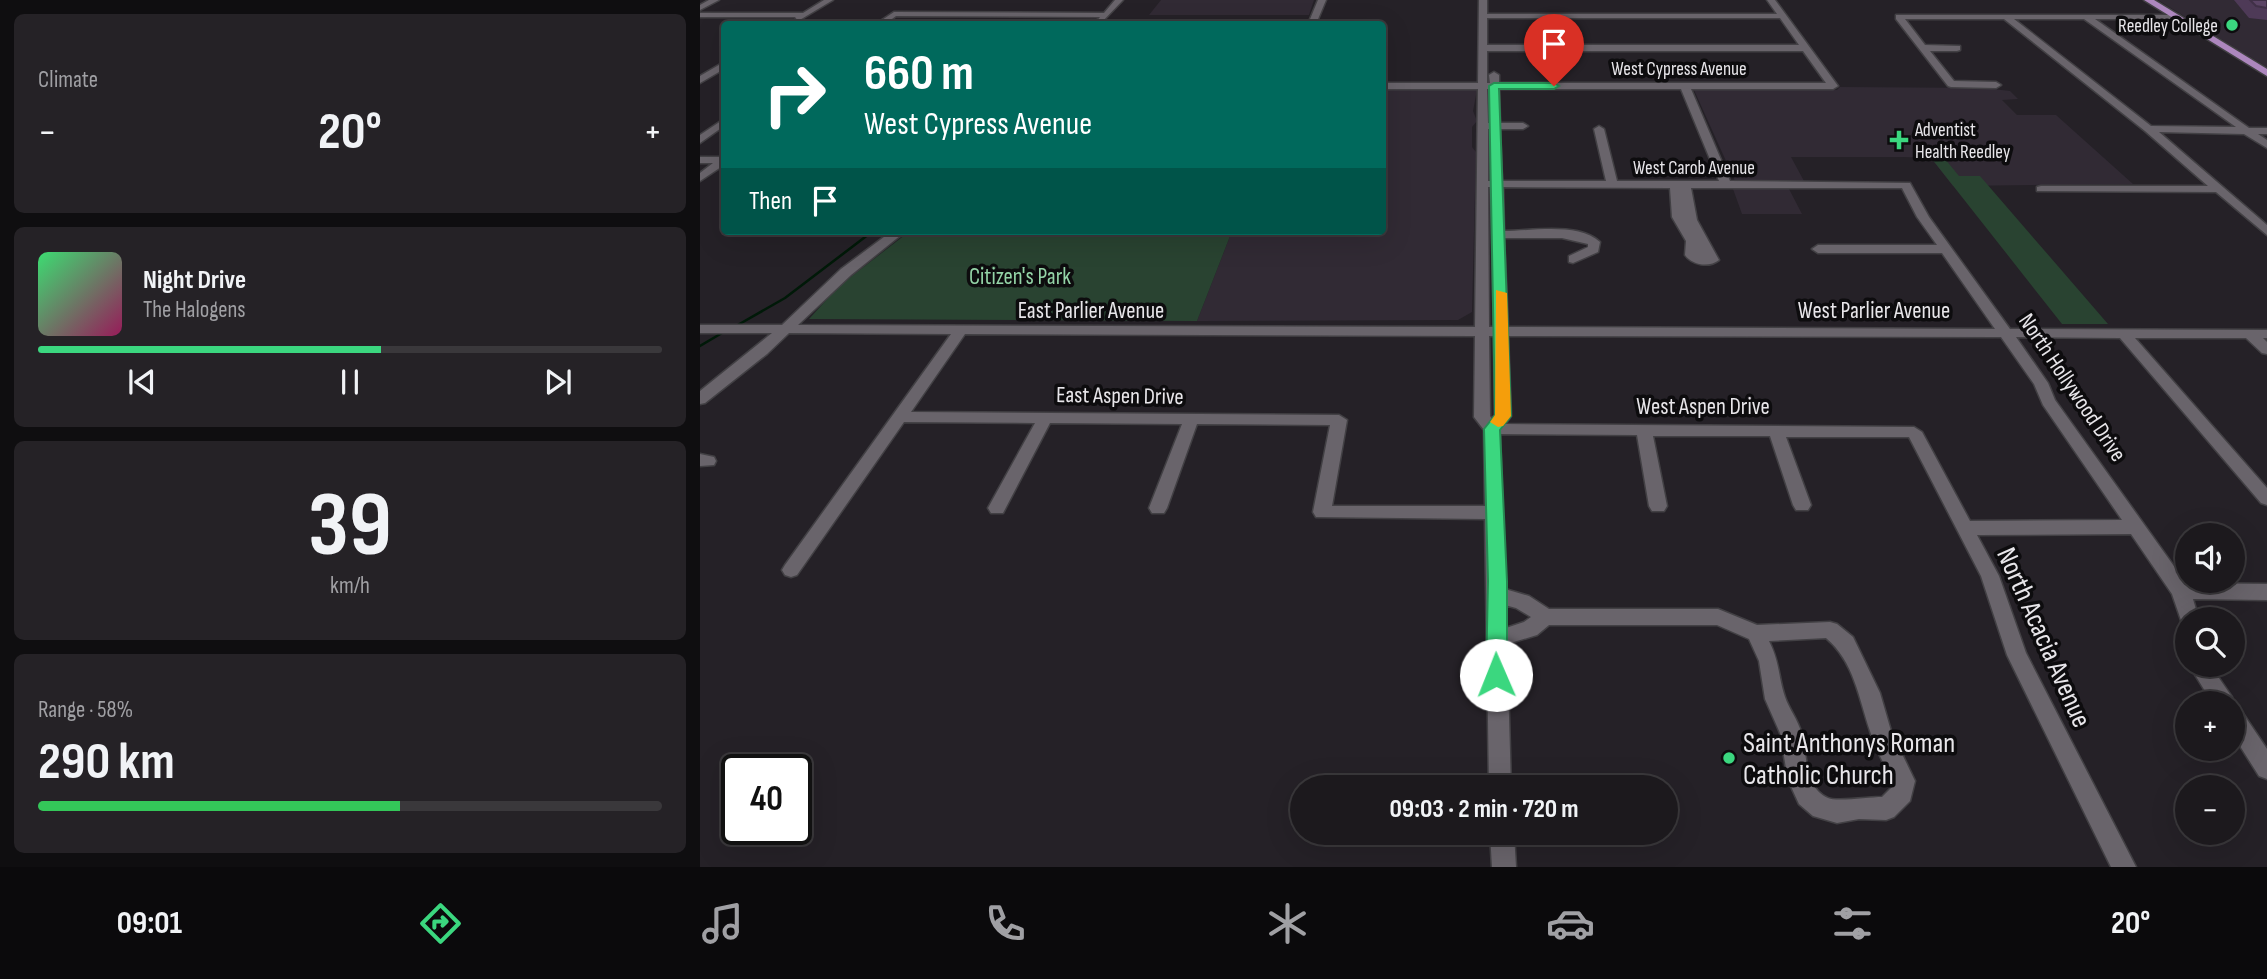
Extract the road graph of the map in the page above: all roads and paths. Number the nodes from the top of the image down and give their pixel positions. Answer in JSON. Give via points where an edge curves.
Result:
{"nodes":[{"id":1,"x":715,"y":0,"type":"edge"},
{"id":2,"x":829,"y":0,"type":"edge"},
{"id":3,"x":1119,"y":0,"type":"edge"},
{"id":4,"x":1322,"y":0,"type":"edge"},
{"id":5,"x":1483,"y":0,"type":"edge"},
{"id":6,"x":1491,"y":0,"type":"edge"},
{"id":7,"x":1771,"y":0,"type":"edge"},
{"id":8,"x":2148,"y":0,"type":"edge"},
{"id":9,"x":992,"y":1,"type":"edge"},
{"id":10,"x":700,"y":8,"type":"edge"},
{"id":11,"x":700,"y":15,"type":"edge"},
{"id":12,"x":805,"y":15,"type":"junction"},
{"id":13,"x":974,"y":15,"type":"junction"},
{"id":14,"x":1106,"y":15,"type":"junction"},
{"id":15,"x":1487,"y":16,"type":"junction"},
{"id":16,"x":1782,"y":16,"type":"junction"},
{"id":17,"x":2006,"y":17,"type":"junction"},
{"id":18,"x":2086,"y":17,"type":"junction"},
{"id":19,"x":2176,"y":17,"type":"junction"},
{"id":20,"x":794,"y":21,"type":"edge"},
{"id":21,"x":884,"y":21,"type":"edge"},
{"id":22,"x":1100,"y":21,"type":"edge"},
{"id":23,"x":1313,"y":21,"type":"edge"},
{"id":24,"x":1488,"y":48,"type":"junction"},
{"id":25,"x":1804,"y":48,"type":"junction"},
{"id":26,"x":1923,"y":48,"type":"junction"},
{"id":27,"x":1957,"y":48,"type":"dead end"},
{"id":28,"x":721,"y":67,"type":"edge"},
{"id":29,"x":2267,"y":73,"type":"edge"},
{"id":30,"x":700,"y":80,"type":"edge"},
{"id":31,"x":1996,"y":85,"type":"dead end"},
{"id":32,"x":1386,"y":86,"type":"edge"},
{"id":33,"x":1488,"y":86,"type":"junction"},
{"id":34,"x":1685,"y":86,"type":"junction"},
{"id":35,"x":721,"y":124,"type":"edge"},
{"id":36,"x":1489,"y":126,"type":"junction"},
{"id":37,"x":1522,"y":126,"type":"dead end"},
{"id":38,"x":1599,"y":129,"type":"dead end"},
{"id":39,"x":2148,"y":130,"type":"junction"},
{"id":40,"x":2246,"y":130,"type":"junction"},
{"id":41,"x":2267,"y":131,"type":"edge"},
{"id":42,"x":700,"y":140,"type":"edge"},
{"id":43,"x":2267,"y":145,"type":"edge"},
{"id":44,"x":700,"y":160,"type":"edge"},
{"id":45,"x":721,"y":160,"type":"edge"},
{"id":46,"x":721,"y":162,"type":"edge"},
{"id":47,"x":700,"y":178,"type":"edge"},
{"id":48,"x":1490,"y":184,"type":"junction"},
{"id":49,"x":1612,"y":185,"type":"junction"},
{"id":50,"x":1727,"y":185,"type":"junction"},
{"id":51,"x":1906,"y":185,"type":"joint"},
{"id":52,"x":1678,"y":187,"type":"junction"},
{"id":53,"x":2041,"y":189,"type":"dead end"},
{"id":54,"x":2216,"y":189,"type":"junction"},
{"id":55,"x":2267,"y":231,"type":"edge"},
{"id":56,"x":895,"y":235,"type":"edge"},
{"id":57,"x":1499,"y":235,"type":"junction"},
{"id":58,"x":1818,"y":249,"type":"dead end"},
{"id":59,"x":1946,"y":249,"type":"junction"},
{"id":60,"x":1573,"y":259,"type":"dead end"},
{"id":61,"x":700,"y":329,"type":"edge"},
{"id":62,"x":784,"y":330,"type":"junction"},
{"id":63,"x":960,"y":331,"type":"junction"},
{"id":64,"x":1482,"y":331,"type":"junction"},
{"id":65,"x":1500,"y":331,"type":"junction"},
{"id":66,"x":2007,"y":334,"type":"junction"},
{"id":67,"x":2124,"y":334,"type":"junction"},
{"id":68,"x":2250,"y":334,"type":"junction"},
{"id":69,"x":2267,"y":334,"type":"edge"},
{"id":70,"x":2267,"y":350,"type":"edge"},
{"id":71,"x":700,"y":399,"type":"edge"},
{"id":72,"x":900,"y":417,"type":"junction"},
{"id":73,"x":1046,"y":417,"type":"junction"},
{"id":74,"x":1192,"y":418,"type":"junction"},
{"id":75,"x":1492,"y":429,"type":"junction"},
{"id":76,"x":1644,"y":430,"type":"junction"},
{"id":77,"x":1776,"y":431,"type":"junction"},
{"id":78,"x":1914,"y":432,"type":"joint"},
{"id":79,"x":2267,"y":499,"type":"edge"},
{"id":80,"x":1802,"y":505,"type":"dead end"},
{"id":81,"x":1658,"y":506,"type":"dead end"},
{"id":82,"x":997,"y":508,"type":"dead end"},
{"id":83,"x":1158,"y":508,"type":"dead end"},
{"id":84,"x":1495,"y":513,"type":"junction"},
{"id":85,"x":2137,"y":527,"type":"junction"},
{"id":86,"x":1964,"y":528,"type":"junction"},
{"id":87,"x":791,"y":570,"type":"dead end"},
{"id":88,"x":2175,"y":582,"type":"edge"},
{"id":89,"x":2245,"y":592,"type":"edge"},
{"id":90,"x":2267,"y":592,"type":"edge"},
{"id":91,"x":1495,"y":596,"type":"junction"},
{"id":92,"x":1545,"y":617,"type":"junction"},
{"id":93,"x":1756,"y":633,"type":"junction"},
{"id":94,"x":1496,"y":639,"type":"junction"},
{"id":95,"x":2245,"y":734,"type":"edge"},
{"id":96,"x":2267,"y":768,"type":"edge"},
{"id":97,"x":1499,"y":775,"type":"edge"},
{"id":98,"x":1503,"y":845,"type":"edge"},
{"id":99,"x":1504,"y":867,"type":"edge"},
{"id":100,"x":2124,"y":867,"type":"edge"}],
"edges":[{"from":1,"to":10,"type":"street"},
{"from":2,"to":12,"type":"street"},
{"from":3,"to":14,"type":"street"},
{"from":4,"to":23,"type":"street"},
{"from":5,"to":15,"type":"street"},
{"from":6,"to":15,"type":"street"},
{"from":7,"to":16,"type":"street"},
{"from":8,"to":19,"type":"main road"},
{"from":9,"to":13,"type":"street"},
{"from":11,"to":12,"type":"street"},
{"from":12,"to":20,"type":"street"},
{"from":13,"to":14,"type":"street"},
{"from":13,"to":21,"type":"street","via":[[894,14]]},
{"from":14,"to":22,"type":"street"},
{"from":15,"to":16,"type":"street"},
{"from":15,"to":24,"type":"street"},
{"from":16,"to":25,"type":"street"},
{"from":17,"to":18,"type":"street"},
{"from":17,"to":26,"type":"street","via":[[1899,17]]},
{"from":17,"to":39,"type":"street"},
{"from":18,"to":19,"type":"street"},
{"from":18,"to":40,"type":"street"},
{"from":19,"to":29,"type":"main road"},
{"from":24,"to":25,"type":"street"},
{"from":24,"to":33,"type":"street"},
{"from":25,"to":34,"type":"street","name":"West Cypress Avenue","via":[[1833,86]]},
{"from":26,"to":27,"type":"street"},
{"from":26,"to":31,"type":"street","via":[[1951,84]]},
{"from":28,"to":30,"type":"street"},
{"from":32,"to":33,"type":"street","name":"West Cypress Avenue"},
{"from":33,"to":34,"type":"street","name":"West Cypress Avenue"},
{"from":33,"to":36,"type":"street"},
{"from":34,"to":50,"type":"street"},
{"from":35,"to":42,"type":"street"},
{"from":36,"to":37,"type":"street"},
{"from":36,"to":48,"type":"street"},
{"from":38,"to":49,"type":"street"},
{"from":39,"to":40,"type":"street"},
{"from":39,"to":54,"type":"street"},
{"from":40,"to":41,"type":"street"},
{"from":40,"to":43,"type":"street"},
{"from":44,"to":45,"type":"street"},
{"from":46,"to":47,"type":"street"},
{"from":48,"to":49,"type":"street","name":"West Carob Avenue"},
{"from":48,"to":57,"type":"street"},
{"from":48,"to":64,"type":"street"},
{"from":49,"to":52,"type":"street","name":"West Carob Avenue"},
{"from":50,"to":51,"type":"street","name":"West Carob Avenue"},
{"from":50,"to":52,"type":"street","name":"West Carob Avenue"},
{"from":51,"to":59,"type":"street","name":"North Hollywood Drive"},
{"from":52,"to":52,"type":"street","via":[[1686,188],[1691,220],[1711,254],[1692,253],[1690,238],[1678,217]]},
{"from":53,"to":54,"type":"street"},
{"from":54,"to":55,"type":"street"},
{"from":56,"to":62,"type":"street","via":[[828,287]]},
{"from":57,"to":60,"type":"street","via":[[1575,235],[1594,242],[1594,249]]},
{"from":57,"to":65,"type":"street"},
{"from":58,"to":59,"type":"street"},
{"from":59,"to":66,"type":"street","name":"North Hollywood Drive"},
{"from":61,"to":62,"type":"street","name":"East Parlier Avenue"},
{"from":62,"to":63,"type":"street","name":"East Parlier Avenue"},
{"from":62,"to":71,"type":"street"},
{"from":63,"to":64,"type":"street","name":"East Parlier Avenue"},
{"from":63,"to":72,"type":"street"},
{"from":64,"to":65,"type":"street","name":"West Parlier Avenue"},
{"from":64,"to":75,"type":"street","via":[[1482,417]]},
{"from":65,"to":66,"type":"street","name":"West Parlier Avenue"},
{"from":65,"to":75,"type":"street","via":[[1503,416]]},
{"from":66,"to":67,"type":"street","name":"West Parlier Avenue"},
{"from":66,"to":85,"type":"street","name":"North Hollywood Drive"},
{"from":67,"to":68,"type":"street","name":"West Parlier Avenue"},
{"from":67,"to":79,"type":"street"},
{"from":68,"to":69,"type":"street","name":"West Parlier Avenue"},
{"from":68,"to":70,"type":"street"},
{"from":72,"to":73,"type":"street","name":"East Aspen Drive"},
{"from":72,"to":87,"type":"street"},
{"from":73,"to":74,"type":"street","name":"East Aspen Drive"},
{"from":73,"to":82,"type":"street"},
{"from":74,"to":83,"type":"street"},
{"from":74,"to":84,"type":"street","name":"East Aspen Drive","via":[[1339,420],[1322,512]]},
{"from":75,"to":76,"type":"street","name":"West Aspen Drive"},
{"from":75,"to":84,"type":"street"},
{"from":76,"to":77,"type":"street","name":"West Aspen Drive"},
{"from":76,"to":81,"type":"street"},
{"from":77,"to":78,"type":"street","name":"West Aspen Drive"},
{"from":77,"to":80,"type":"street"},
{"from":78,"to":86,"type":"street","name":"North Acacia Avenue"},
{"from":84,"to":91,"type":"street"},
{"from":85,"to":86,"type":"street"},
{"from":85,"to":88,"type":"street","name":"North Hollywood Drive"},
{"from":86,"to":100,"type":"street","name":"North Acacia Avenue","via":[[1990,576],[2017,655]]},
{"from":89,"to":90,"type":"street"},
{"from":91,"to":92,"type":"street","via":[[1514,597]]},
{"from":91,"to":94,"type":"street"},
{"from":92,"to":93,"type":"street","via":[[1718,617]]},
{"from":92,"to":94,"type":"street","via":[[1531,629]]},
{"from":93,"to":93,"type":"street","via":[[1769,661],[1775,699],[1791,732],[1807,796],[1821,808],[1837,812],[1886,809],[1896,803],[1904,781],[1846,643],[1830,631]]},
{"from":94,"to":97,"type":"street"},
{"from":95,"to":96,"type":"street"},
{"from":98,"to":99,"type":"street"}]}
